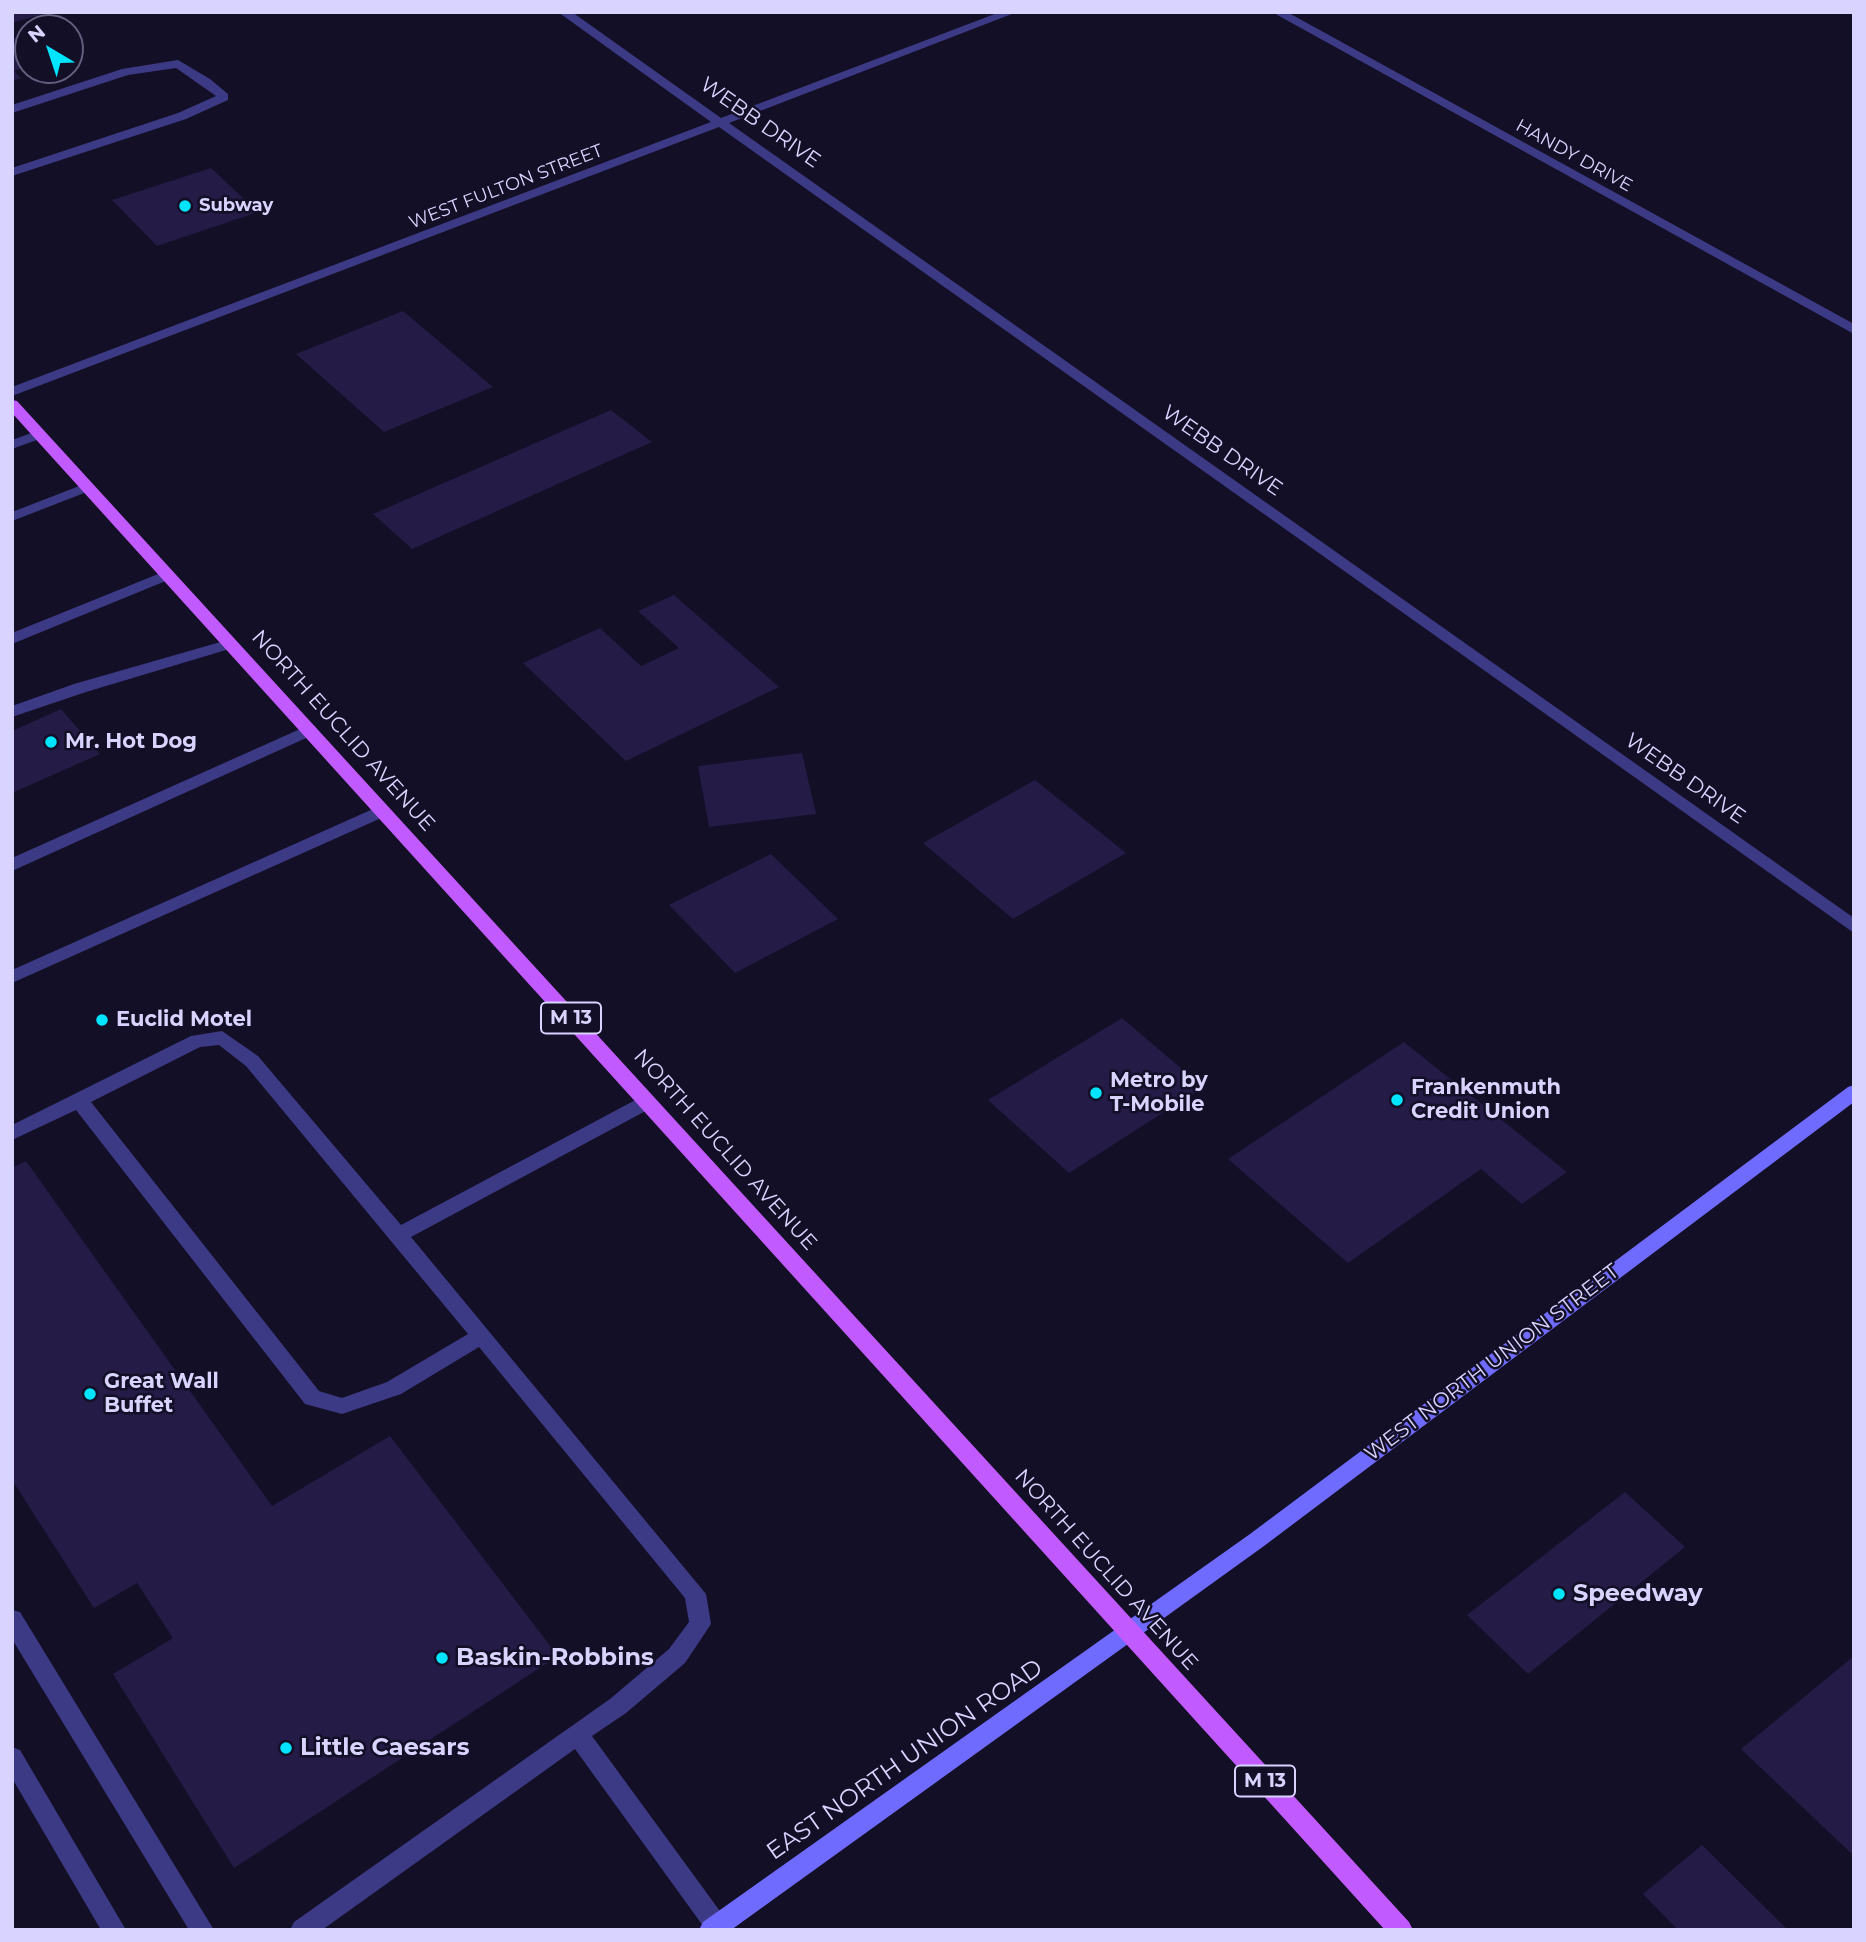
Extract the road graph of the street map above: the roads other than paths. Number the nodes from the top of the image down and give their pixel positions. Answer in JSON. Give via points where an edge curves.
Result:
{"nodes":[{"id":1,"x":564,"y":12,"type":"edge"},
{"id":2,"x":1011,"y":12,"type":"edge"},
{"id":3,"x":1278,"y":12,"type":"edge"},
{"id":4,"x":12,"y":109,"type":"edge"},
{"id":5,"x":722,"y":123,"type":"junction"},
{"id":6,"x":12,"y":172,"type":"edge"},
{"id":7,"x":1854,"y":330,"type":"edge"},
{"id":8,"x":12,"y":392,"type":"edge"},
{"id":9,"x":12,"y":404,"type":"edge"},
{"id":10,"x":40,"y":434,"type":"junction"},
{"id":11,"x":12,"y":445,"type":"edge"},
{"id":12,"x":87,"y":487,"type":"junction"},
{"id":13,"x":12,"y":517,"type":"edge"},
{"id":14,"x":168,"y":575,"type":"junction"},
{"id":15,"x":12,"y":639,"type":"edge"},
{"id":16,"x":230,"y":644,"type":"junction"},
{"id":17,"x":12,"y":712,"type":"edge"},
{"id":18,"x":309,"y":730,"type":"junction"},
{"id":19,"x":382,"y":811,"type":"junction"},
{"id":20,"x":12,"y":865,"type":"edge"},
{"id":21,"x":1854,"y":927,"type":"edge"},
{"id":22,"x":12,"y":977,"type":"edge"},
{"id":23,"x":1853,"y":1093,"type":"edge"},
{"id":24,"x":79,"y":1100,"type":"junction"},
{"id":25,"x":647,"y":1102,"type":"junction"},
{"id":26,"x":12,"y":1133,"type":"edge"},
{"id":27,"x":398,"y":1235,"type":"junction"},
{"id":28,"x":482,"y":1336,"type":"junction"},
{"id":29,"x":12,"y":1619,"type":"edge"},
{"id":30,"x":1129,"y":1632,"type":"junction"},
{"id":31,"x":577,"y":1734,"type":"junction"},
{"id":32,"x":12,"y":1757,"type":"edge"},
{"id":33,"x":714,"y":1928,"type":"edge"},
{"id":34,"x":114,"y":1930,"type":"edge"},
{"id":35,"x":202,"y":1930,"type":"edge"},
{"id":36,"x":302,"y":1930,"type":"edge"},
{"id":37,"x":1401,"y":1930,"type":"edge"}],
"edges":[{"from":1,"to":5,"type":"street","name":"WEBB DRIVE"},
{"from":2,"to":5,"type":"street","name":"WEST FULTON STREET"},
{"from":3,"to":7,"type":"street","name":"HANDY DRIVE"},
{"from":4,"to":6,"type":"street","via":[[126,72],[178,64],[224,97],[182,116]]},
{"from":5,"to":8,"type":"street","name":"WEST FULTON STREET"},
{"from":5,"to":21,"type":"street","name":"WEBB DRIVE"},
{"from":9,"to":10,"type":"main road","name":"NORTH EUCLID AVENUE","number":"M 13"},
{"from":10,"to":11,"type":"street"},
{"from":10,"to":12,"type":"main road","name":"NORTH EUCLID AVENUE","number":"M 13"},
{"from":12,"to":13,"type":"street"},
{"from":12,"to":14,"type":"main road","name":"NORTH EUCLID AVENUE","number":"M 13"},
{"from":14,"to":15,"type":"street"},
{"from":14,"to":16,"type":"main road","name":"NORTH EUCLID AVENUE","number":"M 13"},
{"from":16,"to":17,"type":"street"},
{"from":16,"to":18,"type":"main road","name":"NORTH EUCLID AVENUE","number":"M 13"},
{"from":18,"to":19,"type":"main road","name":"NORTH EUCLID AVENUE","number":"M 13"},
{"from":18,"to":20,"type":"street"},
{"from":19,"to":22,"type":"street"},
{"from":19,"to":25,"type":"main road","name":"NORTH EUCLID AVENUE","number":"M 13"},
{"from":23,"to":30,"type":"street","name":"WEST NORTH UNION STREET"},
{"from":24,"to":26,"type":"street"},
{"from":24,"to":27,"type":"street","via":[[197,1041],[222,1038],[252,1061]]},
{"from":24,"to":28,"type":"street","via":[[312,1398],[342,1406],[394,1388]]},
{"from":25,"to":27,"type":"street"},
{"from":25,"to":30,"type":"main road","name":"NORTH EUCLID AVENUE","number":"M 13"},
{"from":27,"to":28,"type":"street"},
{"from":28,"to":31,"type":"street","via":[[695,1594],[700,1624],[677,1656]]},
{"from":29,"to":35,"type":"street"},
{"from":30,"to":33,"type":"street","name":"EAST NORTH UNION ROAD"},
{"from":30,"to":37,"type":"main road","name":"NORTH EUCLID AVENUE","number":"M 13"},
{"from":31,"to":33,"type":"street"},
{"from":31,"to":36,"type":"street"},
{"from":32,"to":34,"type":"street"}]}
